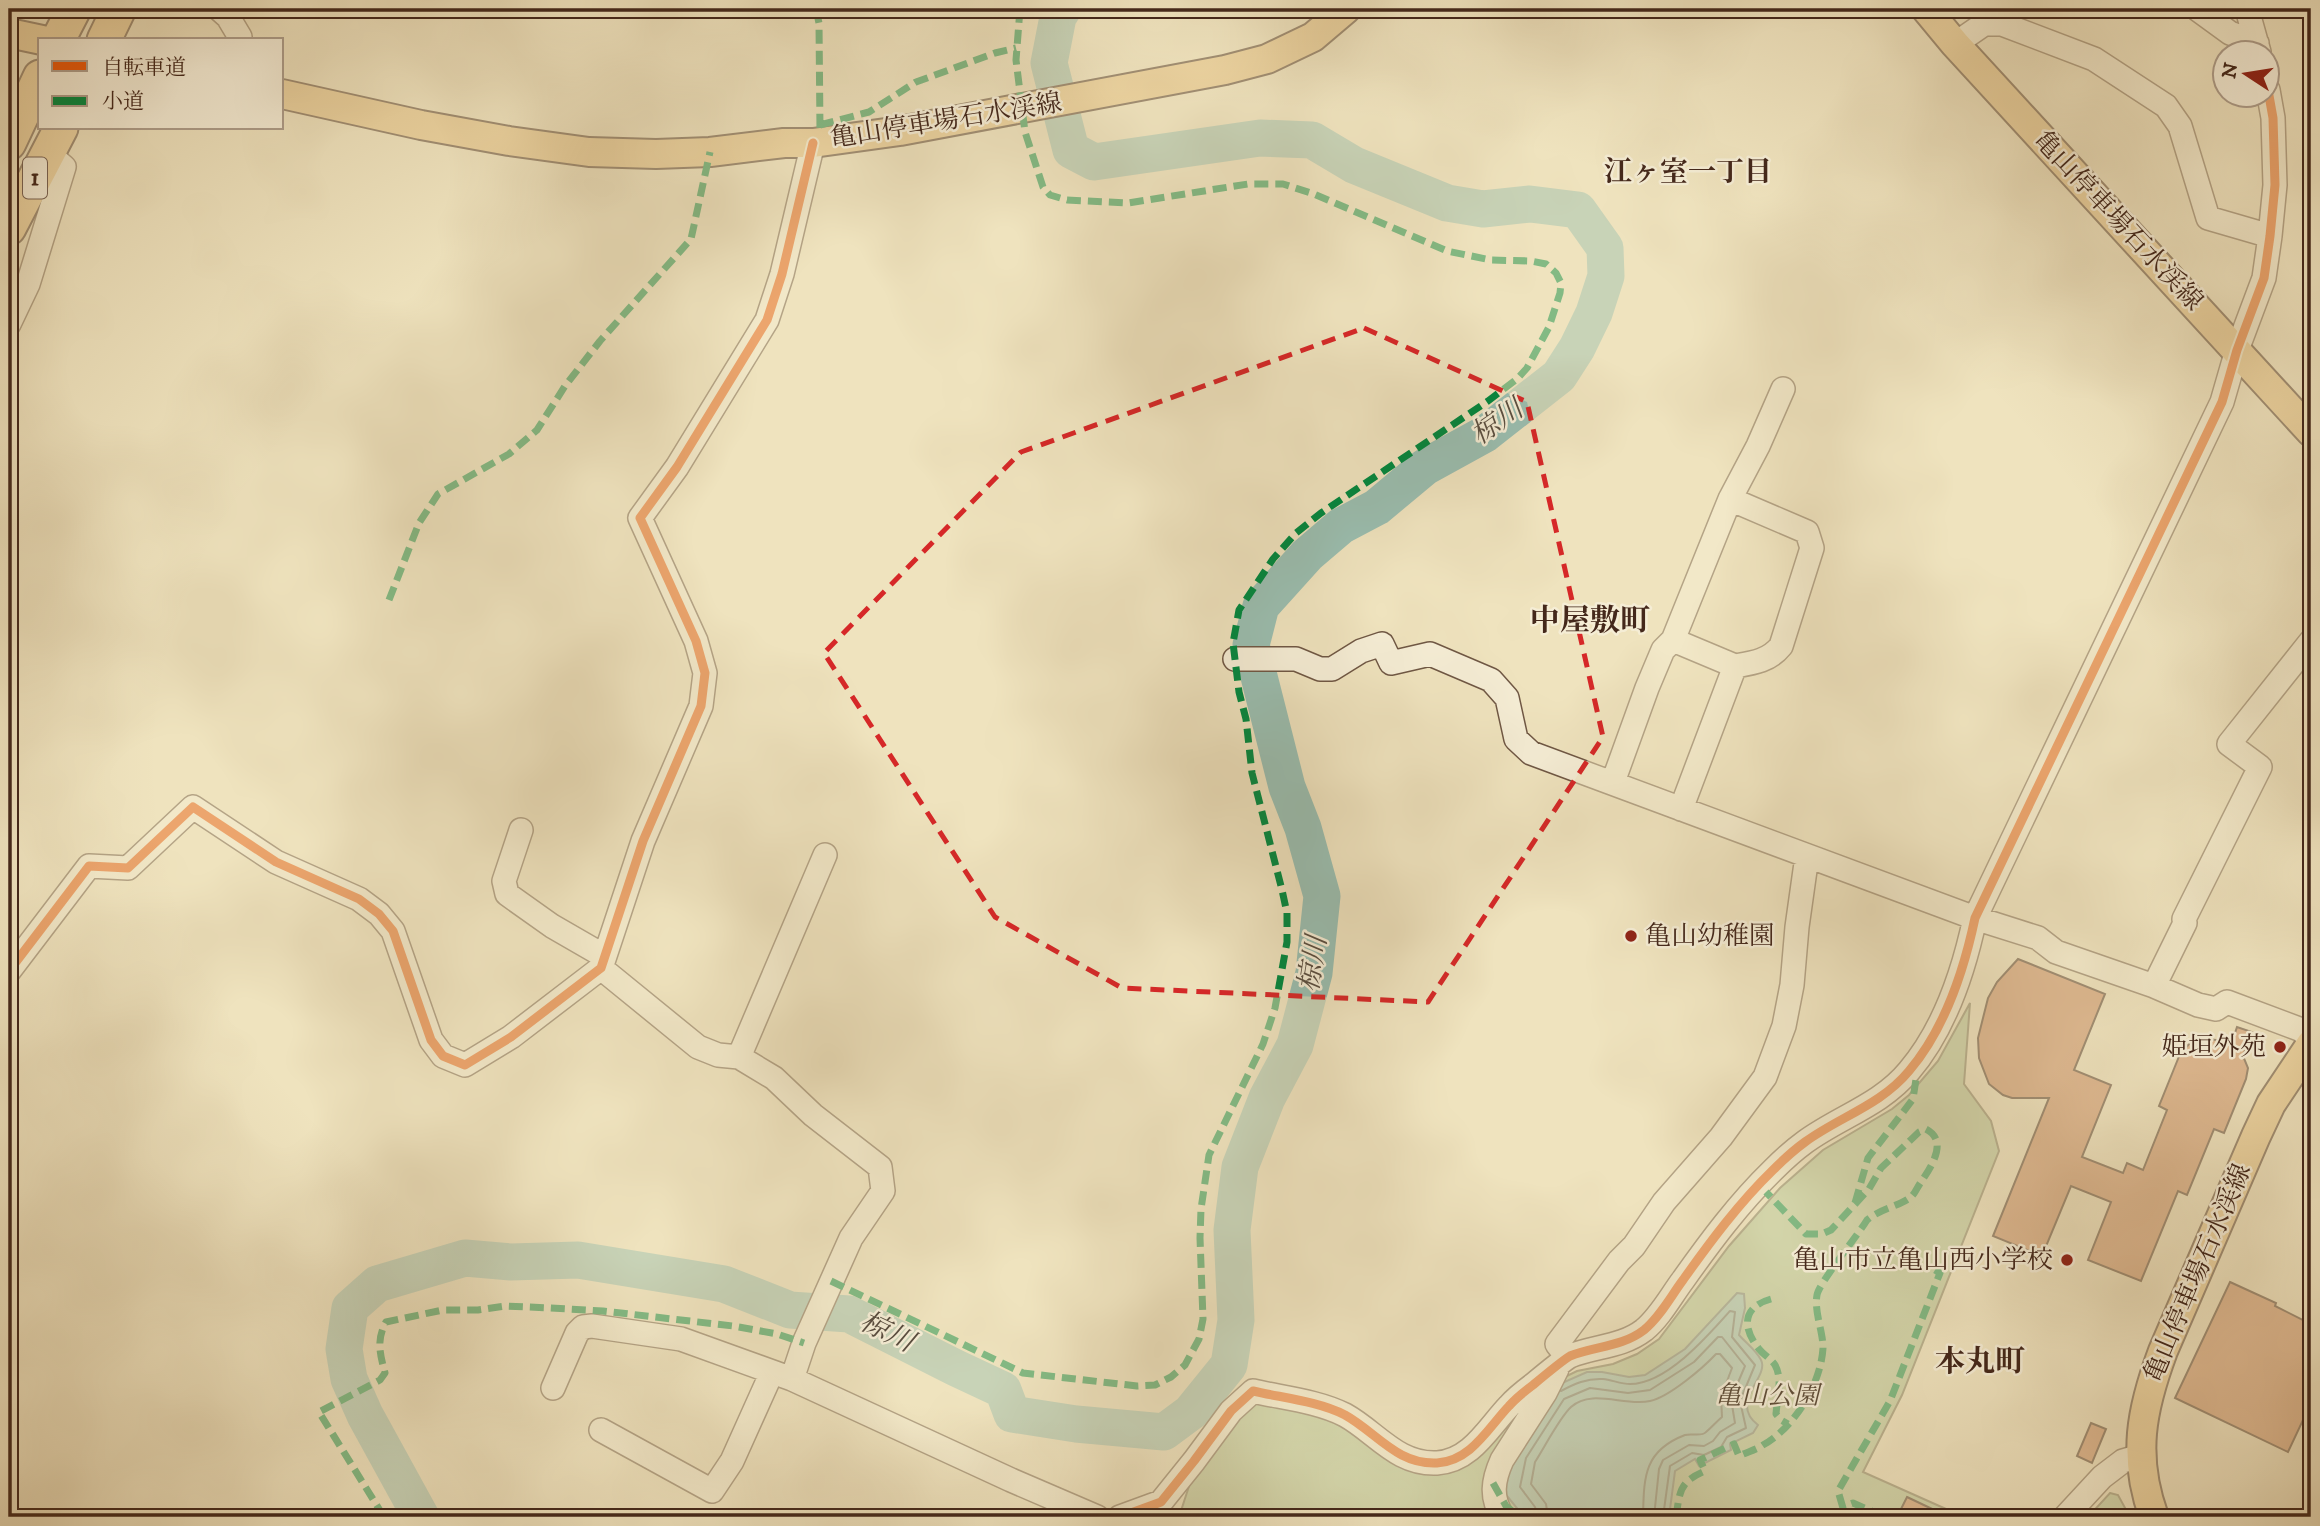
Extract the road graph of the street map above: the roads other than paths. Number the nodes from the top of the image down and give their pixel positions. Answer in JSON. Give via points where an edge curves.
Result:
{"nodes":[{"id":1,"x":74,"y":9,"type":"edge"},
{"id":2,"x":119,"y":9,"type":"edge"},
{"id":3,"x":219,"y":9,"type":"edge"},
{"id":4,"x":1346,"y":9,"type":"edge"},
{"id":5,"x":1926,"y":9,"type":"edge"},
{"id":6,"x":2197,"y":9,"type":"edge"},
{"id":7,"x":2247,"y":9,"type":"edge"},
{"id":8,"x":9,"y":33,"type":"edge"},
{"id":9,"x":59,"y":38,"type":"edge"},
{"id":10,"x":105,"y":38,"type":"edge"},
{"id":11,"x":240,"y":38,"type":"edge"},
{"id":12,"x":2239,"y":38,"type":"edge"},
{"id":13,"x":2255,"y":38,"type":"edge"},
{"id":14,"x":38,"y":39,"type":"edge"},
{"id":15,"x":1955,"y":44,"type":"junction"},
{"id":16,"x":38,"y":81,"type":"edge"},
{"id":17,"x":284,"y":94,"type":"edge"},
{"id":18,"x":2271,"y":108,"type":"edge"},
{"id":19,"x":55,"y":140,"type":"edge"},
{"id":20,"x":9,"y":143,"type":"edge"},
{"id":21,"x":813,"y":143,"type":"junction"},
{"id":22,"x":9,"y":228,"type":"edge"},
{"id":23,"x":2270,"y":236,"type":"junction"},
{"id":24,"x":9,"y":324,"type":"edge"},
{"id":25,"x":2237,"y":350,"type":"junction"},
{"id":26,"x":1783,"y":388,"type":"dead end"},
{"id":27,"x":2311,"y":432,"type":"edge"},
{"id":28,"x":1730,"y":499,"type":"junction"},
{"id":29,"x":1673,"y":640,"type":"junction"},
{"id":30,"x":2311,"y":641,"type":"edge"},
{"id":31,"x":1236,"y":659,"type":"dead end"},
{"id":32,"x":1735,"y":666,"type":"junction"},
{"id":33,"x":1613,"y":782,"type":"junction"},
{"id":34,"x":1681,"y":808,"type":"junction"},
{"id":35,"x":521,"y":830,"type":"dead end"},
{"id":36,"x":825,"y":855,"type":"dead end"},
{"id":37,"x":1807,"y":856,"type":"junction"},
{"id":38,"x":1975,"y":918,"type":"junction"},
{"id":39,"x":602,"y":962,"type":"junction"},
{"id":40,"x":9,"y":971,"type":"edge"},
{"id":41,"x":2154,"y":986,"type":"junction"},
{"id":42,"x":2311,"y":1037,"type":"edge"},
{"id":43,"x":2311,"y":1044,"type":"edge"},
{"id":44,"x":739,"y":1056,"type":"junction"},
{"id":45,"x":1563,"y":1362,"type":"junction"},
{"id":46,"x":782,"y":1375,"type":"junction"},
{"id":47,"x":553,"y":1388,"type":"dead end"},
{"id":48,"x":601,"y":1430,"type":"dead end"},
{"id":49,"x":2140,"y":1456,"type":"junction"},
{"id":50,"x":1097,"y":1517,"type":"edge"},
{"id":51,"x":1120,"y":1517,"type":"edge"},
{"id":52,"x":1503,"y":1517,"type":"edge"},
{"id":53,"x":2066,"y":1517,"type":"edge"},
{"id":54,"x":2154,"y":1517,"type":"edge"}],
"edges":[{"from":1,"to":9,"type":"highway"},
{"from":2,"to":10,"type":"highway"},
{"from":3,"to":11,"type":"street"},
{"from":4,"to":21,"type":"main road","name":"亀山停車場石水渓線","via":[[1313,37],[1268,59],[975,118]]},
{"from":5,"to":15,"type":"main road","name":"亀山停車場石水渓線"},
{"from":6,"to":12,"type":"street"},
{"from":7,"to":13,"type":"street"},
{"from":8,"to":14,"type":"main road"},
{"from":15,"to":23,"type":"street","via":[[1984,24],[2002,24],[2094,59],[2166,106],[2180,126],[2208,218]]},
{"from":15,"to":25,"type":"main road","name":"亀山停車場石水渓線"},
{"from":16,"to":20,"type":"highway","number":"1"},
{"from":17,"to":21,"type":"main road","name":"亀山停車場石水渓線","via":[[421,125],[589,152],[710,152]]},
{"from":18,"to":23,"type":"street","via":[[2275,185]]},
{"from":19,"to":22,"type":"highway","number":"1"},
{"from":19,"to":24,"type":"street","via":[[64,167],[28,284]]},
{"from":21,"to":39,"type":"street","via":[[767,320],[677,467],[640,518],[696,641],[705,673],[701,706],[643,841]]},
{"from":23,"to":25,"type":"street","via":[[2264,278]]},
{"from":25,"to":27,"type":"main road","name":"亀山停車場石水渓線"},
{"from":25,"to":38,"type":"street","via":[[2222,402]]},
{"from":26,"to":28,"type":"street"},
{"from":28,"to":29,"type":"street"},
{"from":28,"to":32,"type":"street","via":[[1807,532],[1812,548],[1781,646],[1761,661]]},
{"from":29,"to":32,"type":"street"},
{"from":29,"to":33,"type":"street","via":[[1663,650]]},
{"from":30,"to":41,"type":"street","via":[[2229,744],[2260,767]]},
{"from":31,"to":33,"type":"street","via":[[1296,659],[1332,669],[1382,644],[1391,663],[1430,654],[1491,680],[1507,698],[1516,739],[1531,753]]},
{"from":32,"to":34,"type":"street"},
{"from":33,"to":34,"type":"street"},
{"from":34,"to":37,"type":"street"},
{"from":35,"to":39,"type":"street","via":[[504,881],[507,894]]},
{"from":36,"to":44,"type":"street"},
{"from":37,"to":38,"type":"street"},
{"from":37,"to":45,"type":"street","via":[[1792,985],[1784,1026],[1765,1077],[1557,1344]]},
{"from":38,"to":41,"type":"street","via":[[2038,938],[2056,952]]},
{"from":38,"to":45,"type":"street","via":[[1940,1025],[1909,1072],[1874,1102],[1805,1141],[1773,1170],[1722,1228],[1646,1329],[1628,1341]]},
{"from":39,"to":40,"type":"street","via":[[511,1037],[465,1065],[443,1056],[432,1040],[393,931],[379,914],[359,899],[276,862],[193,807],[128,868],[89,866]]},
{"from":39,"to":44,"type":"street","via":[[698,1046],[718,1055]]},
{"from":41,"to":42,"type":"street","via":[[2216,1009],[2227,1002]]},
{"from":43,"to":49,"type":"main road","name":"亀山停車場石水渓線","via":[[2256,1136],[2163,1351],[2146,1401]]},
{"from":44,"to":46,"type":"street","via":[[774,1078],[880,1167],[883,1191],[851,1238],[804,1343]]},
{"from":45,"to":51,"type":"street","via":[[1510,1404],[1476,1444],[1453,1460],[1437,1463],[1395,1452],[1346,1416],[1253,1391],[1231,1411],[1161,1502]]},
{"from":45,"to":52,"type":"street","via":[[1497,1471],[1494,1494]]},
{"from":46,"to":47,"type":"street","via":[[681,1339],[592,1325],[577,1333]]},
{"from":46,"to":48,"type":"street","via":[[712,1491]]},
{"from":46,"to":50,"type":"street"},
{"from":49,"to":53,"type":"street","via":[[2123,1461],[2102,1477]]},
{"from":49,"to":54,"type":"main road","name":"亀山停車場石水渓線"}]}
